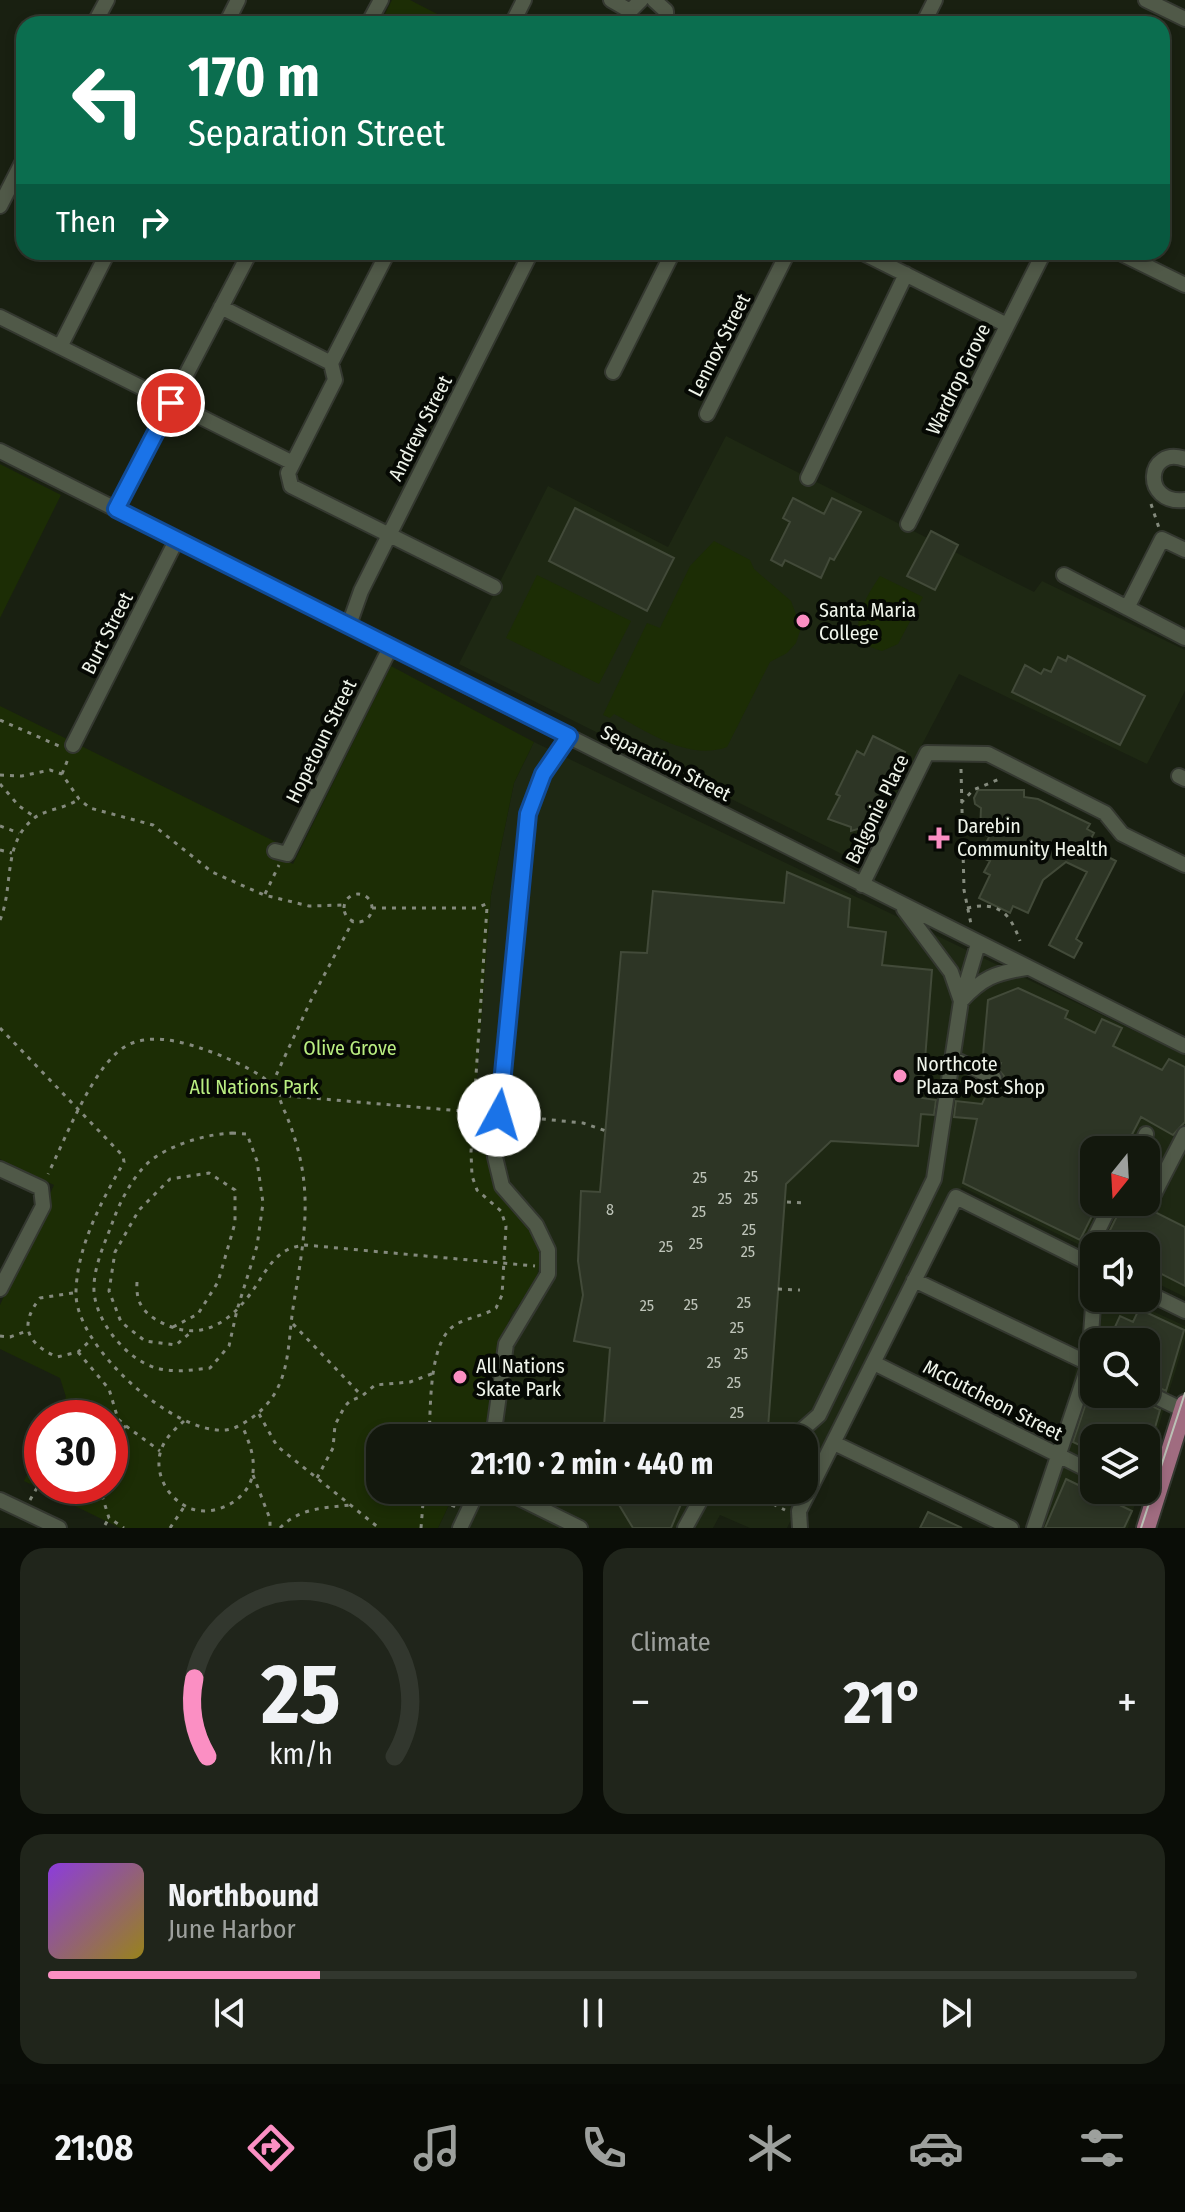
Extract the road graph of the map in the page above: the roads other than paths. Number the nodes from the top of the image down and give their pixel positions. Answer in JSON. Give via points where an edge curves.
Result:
{"nodes":[{"id":1,"x":611,"y":0,"type":"edge"},
{"id":2,"x":1146,"y":0,"type":"edge"},
{"id":3,"x":634,"y":12,"type":"edge"},
{"id":4,"x":1185,"y":19,"type":"edge"},
{"id":5,"x":16,"y":175,"type":"edge"},
{"id":6,"x":0,"y":206,"type":"edge"},
{"id":7,"x":104,"y":260,"type":"edge"},
{"id":8,"x":246,"y":260,"type":"edge"},
{"id":9,"x":384,"y":260,"type":"edge"},
{"id":10,"x":527,"y":260,"type":"edge"},
{"id":11,"x":669,"y":260,"type":"edge"},
{"id":12,"x":784,"y":260,"type":"edge"},
{"id":13,"x":877,"y":260,"type":"edge"},
{"id":14,"x":1040,"y":260,"type":"edge"},
{"id":15,"x":1134,"y":260,"type":"edge"},
{"id":16,"x":906,"y":274,"type":"junction"},
{"id":17,"x":1185,"y":285,"type":"edge"},
{"id":18,"x":221,"y":307,"type":"junction"},
{"id":19,"x":0,"y":317,"type":"edge"},
{"id":20,"x":1007,"y":325,"type":"junction"},
{"id":21,"x":60,"y":347,"type":"junction"},
{"id":22,"x":331,"y":363,"type":"junction"},
{"id":23,"x":613,"y":372,"type":"dead end"},
{"id":24,"x":171,"y":403,"type":"junction"},
{"id":25,"x":707,"y":414,"type":"dead end"},
{"id":26,"x":0,"y":451,"type":"edge"},
{"id":27,"x":1185,"y":459,"type":"edge"},
{"id":28,"x":293,"y":463,"type":"junction"},
{"id":29,"x":808,"y":478,"type":"dead end"},
{"id":30,"x":1185,"y":500,"type":"edge"},
{"id":31,"x":116,"y":509,"type":"junction"},
{"id":32,"x":908,"y":524,"type":"dead end"},
{"id":33,"x":389,"y":535,"type":"junction"},
{"id":34,"x":177,"y":539,"type":"junction"},
{"id":35,"x":1185,"y":550,"type":"edge"},
{"id":36,"x":1064,"y":575,"type":"dead end"},
{"id":37,"x":494,"y":587,"type":"dead end"},
{"id":38,"x":1127,"y":608,"type":"junction"},
{"id":39,"x":349,"y":625,"type":"junction"},
{"id":40,"x":1185,"y":638,"type":"edge"},
{"id":41,"x":391,"y":646,"type":"junction"},
{"id":42,"x":569,"y":736,"type":"junction"},
{"id":43,"x":73,"y":745,"type":"dead end"},
{"id":44,"x":285,"y":856,"type":"road end"},
{"id":45,"x":1185,"y":865,"type":"edge"},
{"id":46,"x":862,"y":885,"type":"junction"},
{"id":47,"x":902,"y":905,"type":"junction"},
{"id":48,"x":978,"y":944,"type":"junction"},
{"id":49,"x":1026,"y":968,"type":"junction"},
{"id":50,"x":961,"y":1001,"type":"junction"},
{"id":51,"x":1185,"y":1046,"type":"edge"},
{"id":52,"x":952,"y":1058,"type":"junction"},
{"id":53,"x":994,"y":1078,"type":"dead end"},
{"id":54,"x":1185,"y":1134,"type":"edge"},
{"id":55,"x":0,"y":1169,"type":"edge"},
{"id":56,"x":1160,"y":1182,"type":"edge"},
{"id":57,"x":1080,"y":1257,"type":"edge"},
{"id":58,"x":914,"y":1280,"type":"junction"},
{"id":59,"x":0,"y":1289,"type":"edge"},
{"id":60,"x":1160,"y":1299,"type":"edge"},
{"id":61,"x":1185,"y":1311,"type":"edge"},
{"id":62,"x":1080,"y":1360,"type":"edge"},
{"id":63,"x":874,"y":1363,"type":"junction"},
{"id":64,"x":1080,"y":1394,"type":"edge"},
{"id":65,"x":1160,"y":1398,"type":"edge"},
{"id":66,"x":1184,"y":1407,"type":"edge"},
{"id":67,"x":495,"y":1424,"type":"edge"},
{"id":68,"x":809,"y":1424,"type":"edge"},
{"id":69,"x":834,"y":1443,"type":"junction"},
{"id":70,"x":1057,"y":1455,"type":"junction"},
{"id":71,"x":1080,"y":1466,"type":"edge"},
{"id":72,"x":1160,"y":1482,"type":"edge"},
{"id":73,"x":0,"y":1500,"type":"edge"},
{"id":74,"x":471,"y":1504,"type":"edge"},
{"id":75,"x":531,"y":1504,"type":"edge"},
{"id":76,"x":698,"y":1504,"type":"edge"},
{"id":77,"x":1153,"y":1504,"type":"edge"},
{"id":78,"x":58,"y":1528,"type":"edge"},
{"id":79,"x":460,"y":1528,"type":"edge"},
{"id":80,"x":580,"y":1528,"type":"edge"},
{"id":81,"x":685,"y":1528,"type":"edge"},
{"id":82,"x":800,"y":1528,"type":"edge"},
{"id":83,"x":1011,"y":1528,"type":"edge"},
{"id":84,"x":1034,"y":1528,"type":"edge"},
{"id":85,"x":1147,"y":1528,"type":"edge"}],
"edges":[{"from":1,"to":3,"type":"street"},
{"from":2,"to":4,"type":"street"},
{"from":5,"to":6,"type":"street"},
{"from":7,"to":21,"type":"street"},
{"from":8,"to":18,"type":"street"},
{"from":9,"to":22,"type":"street"},
{"from":10,"to":33,"type":"street","name":"Andrew Street"},
{"from":11,"to":23,"type":"street"},
{"from":12,"to":25,"type":"street","name":"Lennox Street"},
{"from":13,"to":16,"type":"street"},
{"from":14,"to":20,"type":"street","name":"Wardrop Grove"},
{"from":15,"to":17,"type":"street"},
{"from":16,"to":20,"type":"street"},
{"from":16,"to":29,"type":"street"},
{"from":18,"to":22,"type":"street"},
{"from":18,"to":24,"type":"street"},
{"from":19,"to":21,"type":"street"},
{"from":20,"to":32,"type":"street","name":"Wardrop Grove"},
{"from":21,"to":24,"type":"street"},
{"from":22,"to":28,"type":"street","via":[[335,380]]},
{"from":24,"to":28,"type":"street"},
{"from":24,"to":31,"type":"street"},
{"from":26,"to":31,"type":"street","name":"Separation Street"},
{"from":27,"to":30,"type":"street","via":[[1171,456],[1159,463],[1154,477],[1158,491],[1169,500]]},
{"from":28,"to":33,"type":"street","via":[[288,473],[291,486]]},
{"from":31,"to":34,"type":"street","name":"Separation Street"},
{"from":33,"to":37,"type":"street"},
{"from":33,"to":39,"type":"street","name":"Andrew Street"},
{"from":34,"to":39,"type":"street","name":"Separation Street"},
{"from":34,"to":43,"type":"street","name":"Burt Street"},
{"from":35,"to":38,"type":"street","via":[[1162,539]]},
{"from":36,"to":38,"type":"street"},
{"from":38,"to":40,"type":"street"},
{"from":39,"to":41,"type":"street","name":"Separation Street"},
{"from":41,"to":42,"type":"street","name":"Separation Street"},
{"from":41,"to":44,"type":"street","name":"Hopetoun Street"},
{"from":42,"to":46,"type":"street","name":"Separation Street"},
{"from":42,"to":67,"type":"street","via":[[543,774],[528,814],[495,1157],[502,1186],[536,1225],[548,1250],[548,1274],[506,1344]]},
{"from":45,"to":46,"type":"street","name":"Balgonie Place","via":[[1122,834],[1105,813],[988,754],[927,753]]},
{"from":46,"to":47,"type":"street","name":"Separation Street"},
{"from":47,"to":48,"type":"street","name":"Separation Street"},
{"from":47,"to":50,"type":"street","via":[[951,972]]},
{"from":48,"to":49,"type":"street","name":"Separation Street"},
{"from":48,"to":50,"type":"street"},
{"from":49,"to":50,"type":"street","via":[[992,975]]},
{"from":49,"to":51,"type":"street","name":"Separation Street"},
{"from":50,"to":52,"type":"street"},
{"from":52,"to":53,"type":"street"},
{"from":52,"to":68,"type":"street","via":[[934,1179],[819,1415]]},
{"from":54,"to":56,"type":"street"},
{"from":55,"to":59,"type":"street","via":[[41,1188],[43,1206]]},
{"from":57,"to":58,"type":"street","via":[[956,1197]]},
{"from":58,"to":62,"type":"street"},
{"from":58,"to":63,"type":"street"},
{"from":60,"to":61,"type":"street"},
{"from":63,"to":69,"type":"street"},
{"from":63,"to":70,"type":"street","name":"McCutcheon Street"},
{"from":64,"to":70,"type":"street"},
{"from":65,"to":66,"type":"street"},
{"from":66,"to":72,"type":"main road"},
{"from":69,"to":82,"type":"street","via":[[799,1511]]},
{"from":69,"to":83,"type":"street"},
{"from":70,"to":71,"type":"street","name":"McCutcheon Street"},
{"from":70,"to":84,"type":"street"},
{"from":73,"to":78,"type":"street"},
{"from":74,"to":79,"type":"street"},
{"from":75,"to":80,"type":"street"},
{"from":76,"to":81,"type":"street"},
{"from":77,"to":85,"type":"main road"}]}
